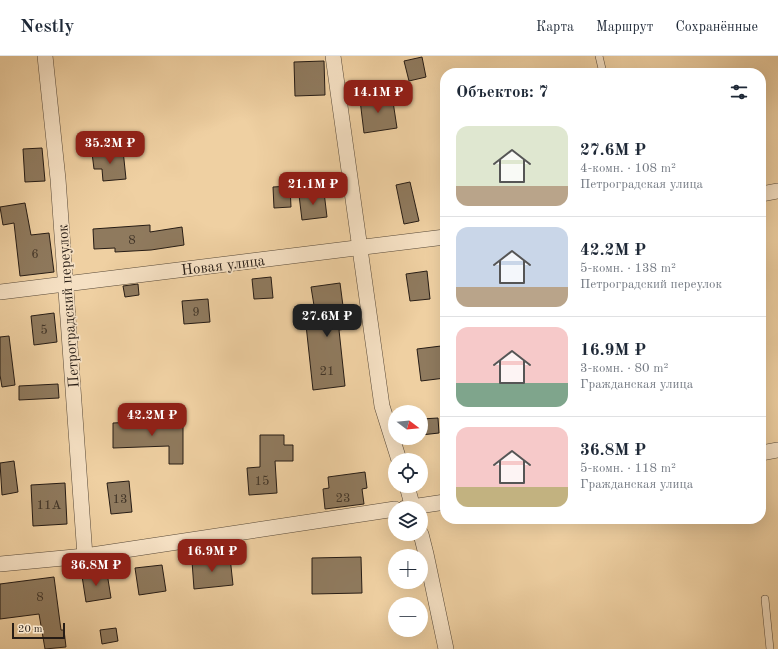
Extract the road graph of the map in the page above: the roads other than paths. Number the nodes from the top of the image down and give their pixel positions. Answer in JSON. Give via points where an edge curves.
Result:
{"nodes":[{"id":1,"x":45,"y":56,"type":"edge"},
{"id":2,"x":333,"y":56,"type":"edge"},
{"id":3,"x":599,"y":56,"type":"edge"},
{"id":4,"x":602,"y":68,"type":"edge"},
{"id":5,"x":778,"y":191,"type":"edge"},
{"id":6,"x":766,"y":193,"type":"edge"},
{"id":7,"x":440,"y":238,"type":"edge"},
{"id":8,"x":360,"y":248,"type":"junction"},
{"id":9,"x":66,"y":285,"type":"junction"},
{"id":10,"x":0,"y":292,"type":"edge"},
{"id":11,"x":778,"y":450,"type":"edge"},
{"id":12,"x":766,"y":452,"type":"edge"},
{"id":13,"x":397,"y":453,"type":"edge"},
{"id":14,"x":440,"y":503,"type":"edge"},
{"id":15,"x":428,"y":505,"type":"edge"},
{"id":16,"x":388,"y":511,"type":"edge"},
{"id":17,"x":423,"y":541,"type":"edge"},
{"id":18,"x":85,"y":556,"type":"junction"},
{"id":19,"x":0,"y":564,"type":"edge"},
{"id":20,"x":765,"y":600,"type":"dead end"},
{"id":21,"x":446,"y":649,"type":"edge"},
{"id":22,"x":770,"y":649,"type":"edge"}],
"edges":[{"from":1,"to":9,"type":"street","name":"Петроградский переулок"},
{"from":2,"to":8,"type":"street"},
{"from":3,"to":4,"type":"lane"},
{"from":5,"to":6,"type":"street"},
{"from":7,"to":8,"type":"street","name":"Новая улица"},
{"from":8,"to":9,"type":"street","name":"Новая улица"},
{"from":8,"to":13,"type":"street","via":[[382,406]]},
{"from":9,"to":10,"type":"street","name":"Новая улица"},
{"from":9,"to":18,"type":"street","name":"Петроградский переулок"},
{"from":11,"to":12,"type":"street"},
{"from":14,"to":15,"type":"street"},
{"from":16,"to":18,"type":"street"},
{"from":17,"to":21,"type":"street"},
{"from":18,"to":19,"type":"street"},
{"from":20,"to":22,"type":"lane"}]}
